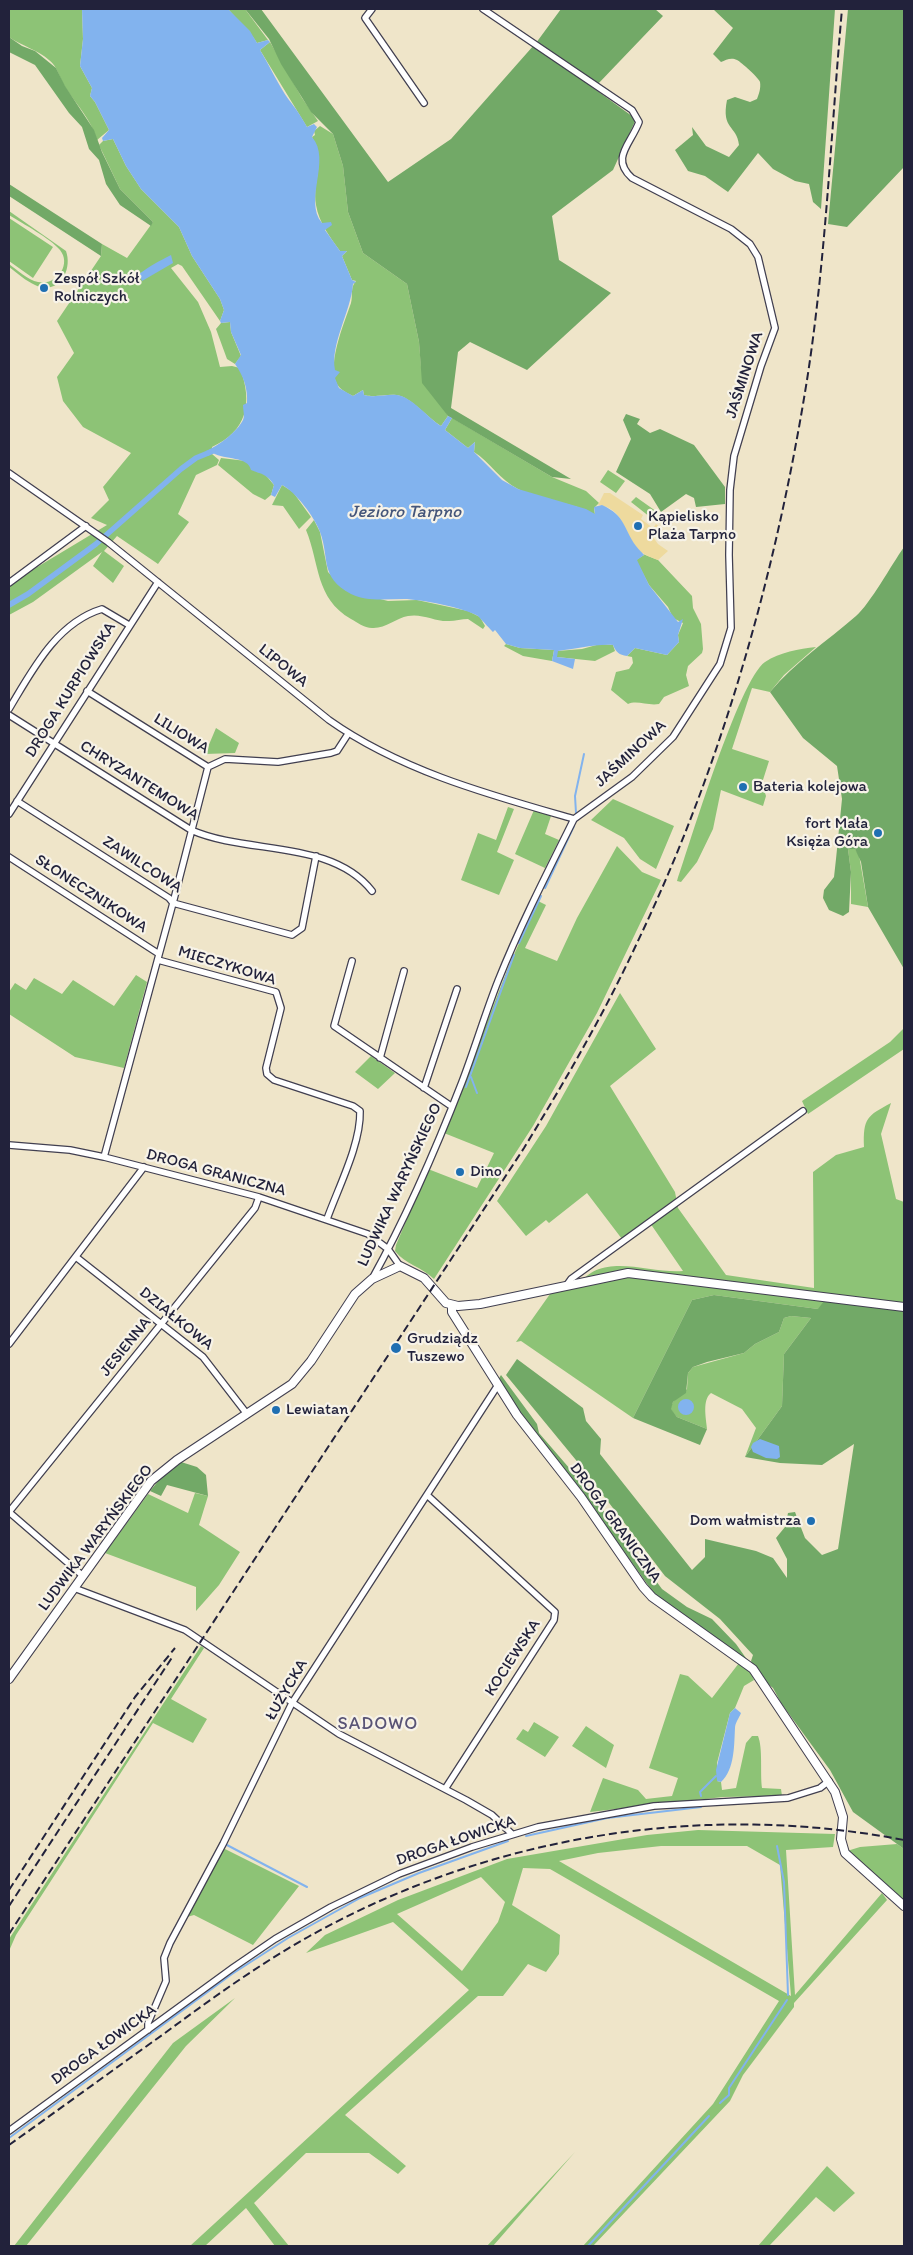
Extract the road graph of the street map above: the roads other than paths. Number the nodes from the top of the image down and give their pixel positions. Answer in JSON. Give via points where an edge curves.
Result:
{"nodes":[{"id":1,"x":372,"y":9,"type":"edge"},
{"id":2,"x":482,"y":9,"type":"edge"},
{"id":3,"x":424,"y":103,"type":"dead end"},
{"id":4,"x":9,"y":473,"type":"edge"},
{"id":5,"x":86,"y":526,"type":"junction"},
{"id":6,"x":158,"y":582,"type":"junction"},
{"id":7,"x":9,"y":583,"type":"edge"},
{"id":8,"x":129,"y":625,"type":"junction"},
{"id":9,"x":87,"y":691,"type":"junction"},
{"id":10,"x":9,"y":709,"type":"edge"},
{"id":11,"x":9,"y":715,"type":"edge"},
{"id":12,"x":348,"y":734,"type":"junction"},
{"id":13,"x":53,"y":744,"type":"junction"},
{"id":14,"x":208,"y":767,"type":"junction"},
{"id":15,"x":17,"y":801,"type":"junction"},
{"id":16,"x":9,"y":814,"type":"edge"},
{"id":17,"x":574,"y":819,"type":"junction"},
{"id":18,"x":191,"y":830,"type":"junction"},
{"id":19,"x":316,"y":856,"type":"junction"},
{"id":20,"x":9,"y":857,"type":"edge"},
{"id":21,"x":372,"y":891,"type":"dead end"},
{"id":22,"x":173,"y":903,"type":"junction"},
{"id":23,"x":158,"y":957,"type":"junction"},
{"id":24,"x":352,"y":961,"type":"dead end"},
{"id":25,"x":404,"y":971,"type":"dead end"},
{"id":26,"x":457,"y":989,"type":"dead end"},
{"id":27,"x":380,"y":1058,"type":"junction"},
{"id":28,"x":424,"y":1088,"type":"junction"},
{"id":29,"x":451,"y":1106,"type":"junction"},
{"id":30,"x":803,"y":1111,"type":"dead end"},
{"id":31,"x":9,"y":1145,"type":"edge"},
{"id":32,"x":104,"y":1157,"type":"junction"},
{"id":33,"x":144,"y":1167,"type":"junction"},
{"id":34,"x":259,"y":1197,"type":"junction"},
{"id":35,"x":326,"y":1219,"type":"junction"},
{"id":36,"x":388,"y":1249,"type":"junction"},
{"id":37,"x":76,"y":1257,"type":"junction"},
{"id":38,"x":400,"y":1266,"type":"junction"},
{"id":39,"x":372,"y":1279,"type":"junction"},
{"id":40,"x":566,"y":1286,"type":"junction"},
{"id":41,"x":452,"y":1305,"type":"junction"},
{"id":42,"x":904,"y":1307,"type":"edge"},
{"id":43,"x":163,"y":1324,"type":"junction"},
{"id":44,"x":9,"y":1344,"type":"edge"},
{"id":45,"x":498,"y":1385,"type":"junction"},
{"id":46,"x":247,"y":1414,"type":"junction"},
{"id":47,"x":427,"y":1495,"type":"junction"},
{"id":48,"x":9,"y":1512,"type":"edge"},
{"id":49,"x":83,"y":1576,"type":"junction"},
{"id":50,"x":74,"y":1588,"type":"junction"},
{"id":51,"x":9,"y":1679,"type":"edge"},
{"id":52,"x":292,"y":1703,"type":"junction"},
{"id":53,"x":829,"y":1782,"type":"junction"},
{"id":54,"x":445,"y":1789,"type":"junction"},
{"id":55,"x":512,"y":1834,"type":"junction"},
{"id":56,"x":904,"y":1906,"type":"edge"},
{"id":57,"x":148,"y":2030,"type":"junction"},
{"id":58,"x":9,"y":2132,"type":"edge"}],
"edges":[{"from":1,"to":3,"type":"street","via":[[365,18]]},
{"from":2,"to":17,"type":"street","name":"JAŚMINOWA","via":[[632,110],[639,122],[622,154],[625,171],[632,178],[731,230],[750,244],[758,257],[775,328],[734,456],[729,542],[731,628],[720,664],[673,737],[632,777]]},
{"from":4,"to":5,"type":"street","name":"LIPOWA"},
{"from":5,"to":6,"type":"street","name":"LIPOWA"},
{"from":5,"to":7,"type":"street"},
{"from":6,"to":8,"type":"street","name":"DROGA KURPIOWSKA"},
{"from":6,"to":12,"type":"street","name":"LIPOWA"},
{"from":8,"to":9,"type":"street","name":"DROGA KURPIOWSKA"},
{"from":8,"to":10,"type":"street","via":[[102,609],[93,612],[54,640]]},
{"from":9,"to":13,"type":"street","name":"DROGA KURPIOWSKA"},
{"from":9,"to":14,"type":"street","name":"LILIOWA"},
{"from":11,"to":13,"type":"street","name":"CHRYZANTEMOWA"},
{"from":12,"to":14,"type":"street","name":"LILIOWA","via":[[331,753],[278,762],[225,759]]},
{"from":12,"to":17,"type":"street","name":"LIPOWA","via":[[408,764],[507,800]]},
{"from":13,"to":15,"type":"street","name":"DROGA KURPIOWSKA"},
{"from":13,"to":18,"type":"street","name":"CHRYZANTEMOWA"},
{"from":14,"to":18,"type":"street","name":"MIECZYKOWA"},
{"from":15,"to":16,"type":"street","name":"DROGA KURPIOWSKA"},
{"from":15,"to":22,"type":"street","name":"ZAWILCOWA"},
{"from":17,"to":29,"type":"street","name":"LUDWIKA WARYŃSKIEGO","via":[[498,981]]},
{"from":18,"to":19,"type":"street","name":"CHRYZANTEMOWA","via":[[222,840]]},
{"from":18,"to":22,"type":"street","name":"MIECZYKOWA"},
{"from":19,"to":21,"type":"street","name":"CHRYZANTEMOWA","via":[[332,860]]},
{"from":19,"to":22,"type":"street","name":"ZAWILCOWA","via":[[302,928],[292,935]]},
{"from":20,"to":23,"type":"street","name":"SŁONECZNIKOWA"},
{"from":22,"to":23,"type":"street","name":"MIECZYKOWA"},
{"from":23,"to":32,"type":"street","name":"MIECZYKOWA"},
{"from":23,"to":35,"type":"street","name":"MIECZYKOWA","via":[[276,992],[281,1008],[267,1074],[274,1080],[360,1111],[354,1142]]},
{"from":24,"to":27,"type":"street","via":[[334,1026]]},
{"from":25,"to":27,"type":"street"},
{"from":26,"to":28,"type":"street"},
{"from":27,"to":28,"type":"street"},
{"from":28,"to":29,"type":"street"},
{"from":29,"to":36,"type":"street","name":"LUDWIKA WARYŃSKIEGO"},
{"from":30,"to":40,"type":"street","via":[[571,1279]]},
{"from":31,"to":32,"type":"street","name":"DROGA GRANICZNA","via":[[70,1150]]},
{"from":32,"to":33,"type":"street","name":"DROGA GRANICZNA"},
{"from":33,"to":34,"type":"street","name":"DROGA GRANICZNA"},
{"from":33,"to":37,"type":"street"},
{"from":34,"to":35,"type":"street","name":"DROGA GRANICZNA"},
{"from":34,"to":43,"type":"street","name":"JESIENNA","via":[[255,1208]]},
{"from":35,"to":36,"type":"street","name":"DROGA GRANICZNA","via":[[368,1234]]},
{"from":36,"to":38,"type":"street","name":"DROGA GRANICZNA"},
{"from":36,"to":39,"type":"street","name":"LUDWIKA WARYŃSKIEGO"},
{"from":37,"to":43,"type":"street","name":"DZIAŁKOWA"},
{"from":37,"to":44,"type":"street"},
{"from":38,"to":39,"type":"street"},
{"from":38,"to":41,"type":"street","name":"DROGA GRANICZNA","via":[[424,1278],[443,1300]]},
{"from":39,"to":46,"type":"street","name":"LUDWIKA WARYŃSKIEGO","via":[[346,1305],[301,1375]]},
{"from":40,"to":41,"type":"street","via":[[480,1304]]},
{"from":40,"to":42,"type":"street","via":[[628,1273],[649,1274]]},
{"from":41,"to":45,"type":"street","name":"DROGA GRANICZNA","via":[[452,1312]]},
{"from":43,"to":46,"type":"street","name":"DZIAŁKOWA","via":[[209,1363]]},
{"from":43,"to":48,"type":"street","name":"JESIENNA"},
{"from":45,"to":47,"type":"street","name":"ŁUŻYCKA"},
{"from":45,"to":53,"type":"street","name":"DROGA GRANICZNA","via":[[643,1587],[652,1597],[753,1669]]},
{"from":46,"to":49,"type":"street","name":"LUDWIKA WARYŃSKIEGO","via":[[151,1481]]},
{"from":47,"to":52,"type":"street","name":"ŁUŻYCKA"},
{"from":47,"to":54,"type":"street","name":"KOCIEWSKA","via":[[555,1612],[553,1621]]},
{"from":48,"to":49,"type":"street"},
{"from":49,"to":50,"type":"street","name":"LUDWIKA WARYŃSKIEGO"},
{"from":50,"to":51,"type":"street","name":"LUDWIKA WARYŃSKIEGO"},
{"from":50,"to":52,"type":"street","via":[[185,1630]]},
{"from":52,"to":54,"type":"street","via":[[350,1741]]},
{"from":52,"to":57,"type":"street","name":"ŁUŻYCKA","via":[[170,1943],[164,1958],[166,1981]]},
{"from":53,"to":55,"type":"street","name":"DROGA ŁOWICKA","via":[[788,1798],[654,1806]]},
{"from":53,"to":56,"type":"street","via":[[839,1802],[845,1853]]},
{"from":54,"to":55,"type":"street","via":[[492,1815]]},
{"from":55,"to":57,"type":"street","name":"DROGA ŁOWICKA","via":[[399,1874],[323,1911],[234,1967]]},
{"from":57,"to":58,"type":"street","name":"DROGA ŁOWICKA"}]}
